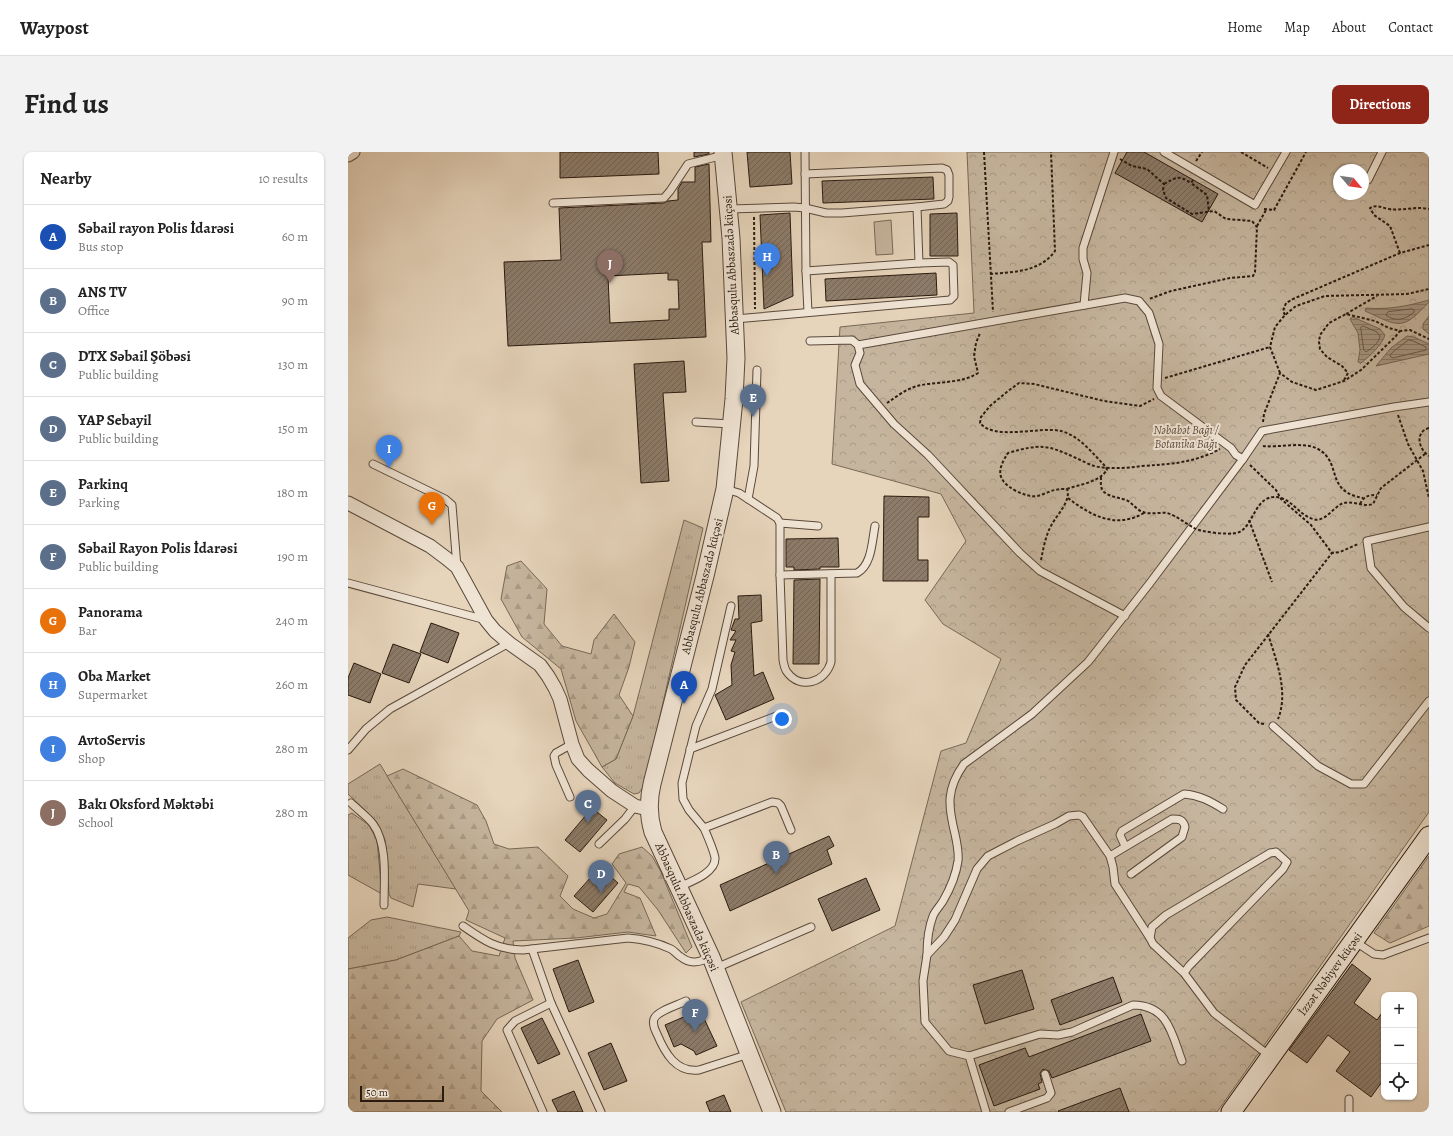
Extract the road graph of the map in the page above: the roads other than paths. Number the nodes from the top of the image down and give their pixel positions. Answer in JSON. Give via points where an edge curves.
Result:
{"nodes":[{"id":1,"x":353,"y":152,"type":"edge"},
{"id":2,"x":804,"y":152,"type":"edge"},
{"id":3,"x":1164,"y":152,"type":"edge"},
{"id":4,"x":1286,"y":152,"type":"edge"},
{"id":5,"x":1382,"y":152,"type":"edge"},
{"id":6,"x":724,"y":153,"type":"edge"},
{"id":7,"x":1114,"y":154,"type":"edge"},
{"id":8,"x":348,"y":155,"type":"edge"},
{"id":9,"x":805,"y":174,"type":"junction"},
{"id":10,"x":1369,"y":178,"type":"edge"},
{"id":11,"x":553,"y":203,"type":"dead end"},
{"id":12,"x":917,"y":207,"type":"junction"},
{"id":13,"x":805,"y":208,"type":"junction"},
{"id":14,"x":730,"y":209,"type":"junction"},
{"id":15,"x":919,"y":263,"type":"junction"},
{"id":16,"x":806,"y":271,"type":"junction"},
{"id":17,"x":1084,"y":305,"type":"junction"},
{"id":18,"x":808,"y":312,"type":"junction"},
{"id":19,"x":734,"y":319,"type":"junction"},
{"id":20,"x":810,"y":341,"type":"dead end"},
{"id":21,"x":858,"y":345,"type":"junction"},
{"id":22,"x":757,"y":370,"type":"dead end"},
{"id":23,"x":1429,"y":402,"type":"edge"},
{"id":24,"x":696,"y":422,"type":"dead end"},
{"id":25,"x":731,"y":424,"type":"junction"},
{"id":26,"x":1243,"y":459,"type":"junction"},
{"id":27,"x":373,"y":464,"type":"dead end"},
{"id":28,"x":725,"y":489,"type":"junction"},
{"id":29,"x":748,"y":499,"type":"junction"},
{"id":30,"x":348,"y":503,"type":"edge"},
{"id":31,"x":780,"y":523,"type":"junction"},
{"id":32,"x":818,"y":526,"type":"dead end"},
{"id":33,"x":875,"y":526,"type":"dead end"},
{"id":34,"x":1429,"y":527,"type":"edge"},
{"id":35,"x":457,"y":567,"type":"junction"},
{"id":36,"x":831,"y":574,"type":"junction"},
{"id":37,"x":780,"y":575,"type":"junction"},
{"id":38,"x":348,"y":583,"type":"edge"},
{"id":39,"x":731,"y":606,"type":"dead end"},
{"id":40,"x":1124,"y":616,"type":"junction"},
{"id":41,"x":486,"y":620,"type":"junction"},
{"id":42,"x":1429,"y":628,"type":"edge"},
{"id":43,"x":509,"y":642,"type":"junction"},
{"id":44,"x":1429,"y":701,"type":"edge"},
{"id":45,"x":779,"y":715,"type":"dead end"},
{"id":46,"x":1273,"y":726,"type":"road end"},
{"id":47,"x":572,"y":744,"type":"junction"},
{"id":48,"x":690,"y":749,"type":"junction"},
{"id":49,"x":348,"y":750,"type":"edge"},
{"id":50,"x":570,"y":797,"type":"dead end"},
{"id":51,"x":351,"y":803,"type":"dead end"},
{"id":52,"x":641,"y":807,"type":"junction"},
{"id":53,"x":1223,"y":808,"type":"dead end"},
{"id":54,"x":704,"y":828,"type":"junction"},
{"id":55,"x":791,"y":830,"type":"dead end"},
{"id":56,"x":1429,"y":836,"type":"edge"},
{"id":57,"x":599,"y":844,"type":"dead end"},
{"id":58,"x":1125,"y":846,"type":"junction"},
{"id":59,"x":1110,"y":856,"type":"junction"},
{"id":60,"x":1131,"y":874,"type":"dead end"},
{"id":61,"x":679,"y":887,"type":"junction"},
{"id":62,"x":384,"y":905,"type":"dead end"},
{"id":63,"x":463,"y":926,"type":"dead end"},
{"id":64,"x":811,"y":927,"type":"dead end"},
{"id":65,"x":1150,"y":938,"type":"junction"},
{"id":66,"x":1429,"y":938,"type":"edge"},
{"id":67,"x":1354,"y":941,"type":"junction"},
{"id":68,"x":532,"y":949,"type":"junction"},
{"id":69,"x":927,"y":955,"type":"junction"},
{"id":70,"x":713,"y":963,"type":"junction"},
{"id":71,"x":1184,"y":973,"type":"junction"},
{"id":72,"x":686,"y":1001,"type":"dead end"},
{"id":73,"x":551,"y":1004,"type":"junction"},
{"id":74,"x":749,"y":1054,"type":"junction"},
{"id":75,"x":969,"y":1056,"type":"junction"},
{"id":76,"x":1270,"y":1057,"type":"junction"},
{"id":77,"x":1182,"y":1061,"type":"dead end"},
{"id":78,"x":1045,"y":1074,"type":"dead end"},
{"id":79,"x":1349,"y":1099,"type":"dead end"},
{"id":80,"x":543,"y":1112,"type":"edge"},
{"id":81,"x":601,"y":1112,"type":"edge"},
{"id":82,"x":772,"y":1112,"type":"edge"},
{"id":83,"x":986,"y":1112,"type":"edge"},
{"id":84,"x":1009,"y":1112,"type":"edge"},
{"id":85,"x":1231,"y":1112,"type":"edge"},
{"id":86,"x":1349,"y":1112,"type":"edge"}],
"edges":[{"from":1,"to":8,"type":"street"},
{"from":2,"to":9,"type":"lane"},
{"from":3,"to":4,"type":"lane","via":[[1255,205]]},
{"from":5,"to":10,"type":"lane"},
{"from":6,"to":11,"type":"lane","via":[[688,164],[664,198]]},
{"from":6,"to":14,"type":"street","name":"Abbasqulu Abbaszadə küçəsi"},
{"from":7,"to":17,"type":"lane","via":[[1083,248],[1087,273]]},
{"from":9,"to":12,"type":"lane","via":[[942,168],[947,170],[950,197],[948,201],[944,204]]},
{"from":9,"to":13,"type":"lane"},
{"from":12,"to":13,"type":"lane","via":[[842,213],[826,213]]},
{"from":12,"to":15,"type":"lane"},
{"from":13,"to":14,"type":"lane"},
{"from":13,"to":16,"type":"lane"},
{"from":14,"to":19,"type":"street","name":"Abbasqulu Abbaszadə küçəsi"},
{"from":15,"to":16,"type":"lane"},
{"from":15,"to":18,"type":"lane","via":[[949,262],[953,265],[954,296],[950,300]]},
{"from":16,"to":18,"type":"lane"},
{"from":17,"to":21,"type":"lane"},
{"from":17,"to":26,"type":"lane","via":[[1125,298],[1139,301],[1150,313],[1158,344],[1157,388],[1161,396]]},
{"from":18,"to":19,"type":"lane"},
{"from":19,"to":25,"type":"street","name":"Abbasqulu Abbaszadə küçəsi","via":[[735,371]]},
{"from":20,"to":21,"type":"lane","via":[[852,340]]},
{"from":21,"to":40,"type":"lane","via":[[860,352],[855,365],[860,384],[894,424],[928,455],[1020,553],[1040,571]]},
{"from":22,"to":29,"type":"lane","via":[[754,466]]},
{"from":23,"to":26,"type":"lane","via":[[1394,406],[1262,431]]},
{"from":24,"to":25,"type":"lane"},
{"from":25,"to":28,"type":"street","name":"Abbasqulu Abbaszadə küçəsi"},
{"from":26,"to":40,"type":"lane"},
{"from":27,"to":35,"type":"lane","via":[[445,499],[452,505]]},
{"from":28,"to":29,"type":"lane"},
{"from":28,"to":52,"type":"street","name":"Abbasqulu Abbaszadə küçəsi","via":[[706,576],[652,784]]},
{"from":29,"to":31,"type":"lane","via":[[777,518]]},
{"from":30,"to":35,"type":"street","via":[[430,546]]},
{"from":31,"to":32,"type":"lane"},
{"from":31,"to":37,"type":"lane"},
{"from":33,"to":36,"type":"lane","via":[[866,565],[862,570],[857,573]]},
{"from":34,"to":42,"type":"lane","via":[[1367,541],[1372,568],[1404,607]]},
{"from":35,"to":41,"type":"street"},
{"from":36,"to":37,"type":"lane"},
{"from":36,"to":37,"type":"lane","via":[[831,662],[826,675],[815,681],[805,682],[785,670]]},
{"from":38,"to":41,"type":"lane"},
{"from":39,"to":48,"type":"lane","via":[[712,689],[696,726]]},
{"from":40,"to":69,"type":"lane","via":[[1082,667],[1032,714],[964,764],[958,772],[952,784],[950,812],[958,848],[958,861],[948,893],[934,914],[928,935]]},
{"from":41,"to":43,"type":"street"},
{"from":43,"to":47,"type":"street","via":[[540,665],[552,682],[560,699]]},
{"from":43,"to":49,"type":"lane","via":[[390,709],[366,729]]},
{"from":44,"to":46,"type":"lane","via":[[1364,784],[1351,784],[1318,766]]},
{"from":45,"to":48,"type":"lane"},
{"from":47,"to":50,"type":"lane","via":[[554,756]]},
{"from":47,"to":52,"type":"street","via":[[578,759],[588,770],[612,791]]},
{"from":48,"to":54,"type":"lane","via":[[682,783],[683,799]]},
{"from":51,"to":62,"type":"lane","via":[[373,825],[381,839]]},
{"from":52,"to":57,"type":"lane","via":[[624,819]]},
{"from":52,"to":61,"type":"street","name":"Abbasqulu Abbaszadə küçəsi","via":[[650,821]]},
{"from":53,"to":58,"type":"lane","via":[[1210,800],[1184,794],[1122,831],[1120,835]]},
{"from":54,"to":55,"type":"lane","via":[[772,802],[781,806]]},
{"from":54,"to":61,"type":"lane","via":[[715,858],[714,865],[707,873]]},
{"from":56,"to":67,"type":"main road","name":"İzzət Nəbiyev küçəsi"},
{"from":58,"to":59,"type":"lane"},
{"from":58,"to":60,"type":"lane","via":[[1172,819],[1184,821],[1186,827],[1182,837]]},
{"from":59,"to":65,"type":"lane","via":[[1115,884]]},
{"from":59,"to":69,"type":"lane","via":[[1079,814],[1069,816],[988,856],[977,869],[955,920],[944,937]]},
{"from":61,"to":70,"type":"street","name":"Abbasqulu Abbaszadə küçəsi"},
{"from":63,"to":68,"type":"lane","via":[[496,947],[511,950]]},
{"from":64,"to":70,"type":"lane"},
{"from":65,"to":71,"type":"lane","via":[[1153,944]]},
{"from":65,"to":71,"type":"lane","via":[[1152,928],[1166,915],[1270,853],[1276,852],[1287,862]]},
{"from":66,"to":67,"type":"lane","via":[[1383,955],[1374,954]]},
{"from":67,"to":76,"type":"main road","name":"İzzət Nəbiyev küçəsi"},
{"from":68,"to":70,"type":"lane","via":[[628,938],[641,939],[672,949],[681,958],[690,962]]},
{"from":68,"to":73,"type":"lane"},
{"from":69,"to":75,"type":"lane","via":[[923,982],[925,1022],[949,1051]]},
{"from":70,"to":74,"type":"street","name":"Abbasqulu Abbaszadə küçəsi"},
{"from":71,"to":76,"type":"lane","via":[[1214,1013]]},
{"from":72,"to":74,"type":"lane","via":[[654,1018],[653,1025],[671,1060],[693,1071]]},
{"from":73,"to":80,"type":"lane","via":[[515,1021],[507,1030]]},
{"from":73,"to":81,"type":"lane"},
{"from":74,"to":82,"type":"street","name":"Abbasqulu Abbaszadə küçəsi"},
{"from":75,"to":77,"type":"lane","via":[[1040,1034],[1058,1035],[1072,1032],[1133,1005],[1144,1005],[1158,1011],[1170,1027]]},
{"from":75,"to":83,"type":"lane"},
{"from":76,"to":85,"type":"main road","name":"İzzət Nəbiyev küçəsi"},
{"from":78,"to":84,"type":"lane","via":[[1051,1093],[1047,1098]]},
{"from":79,"to":86,"type":"lane"}]}
